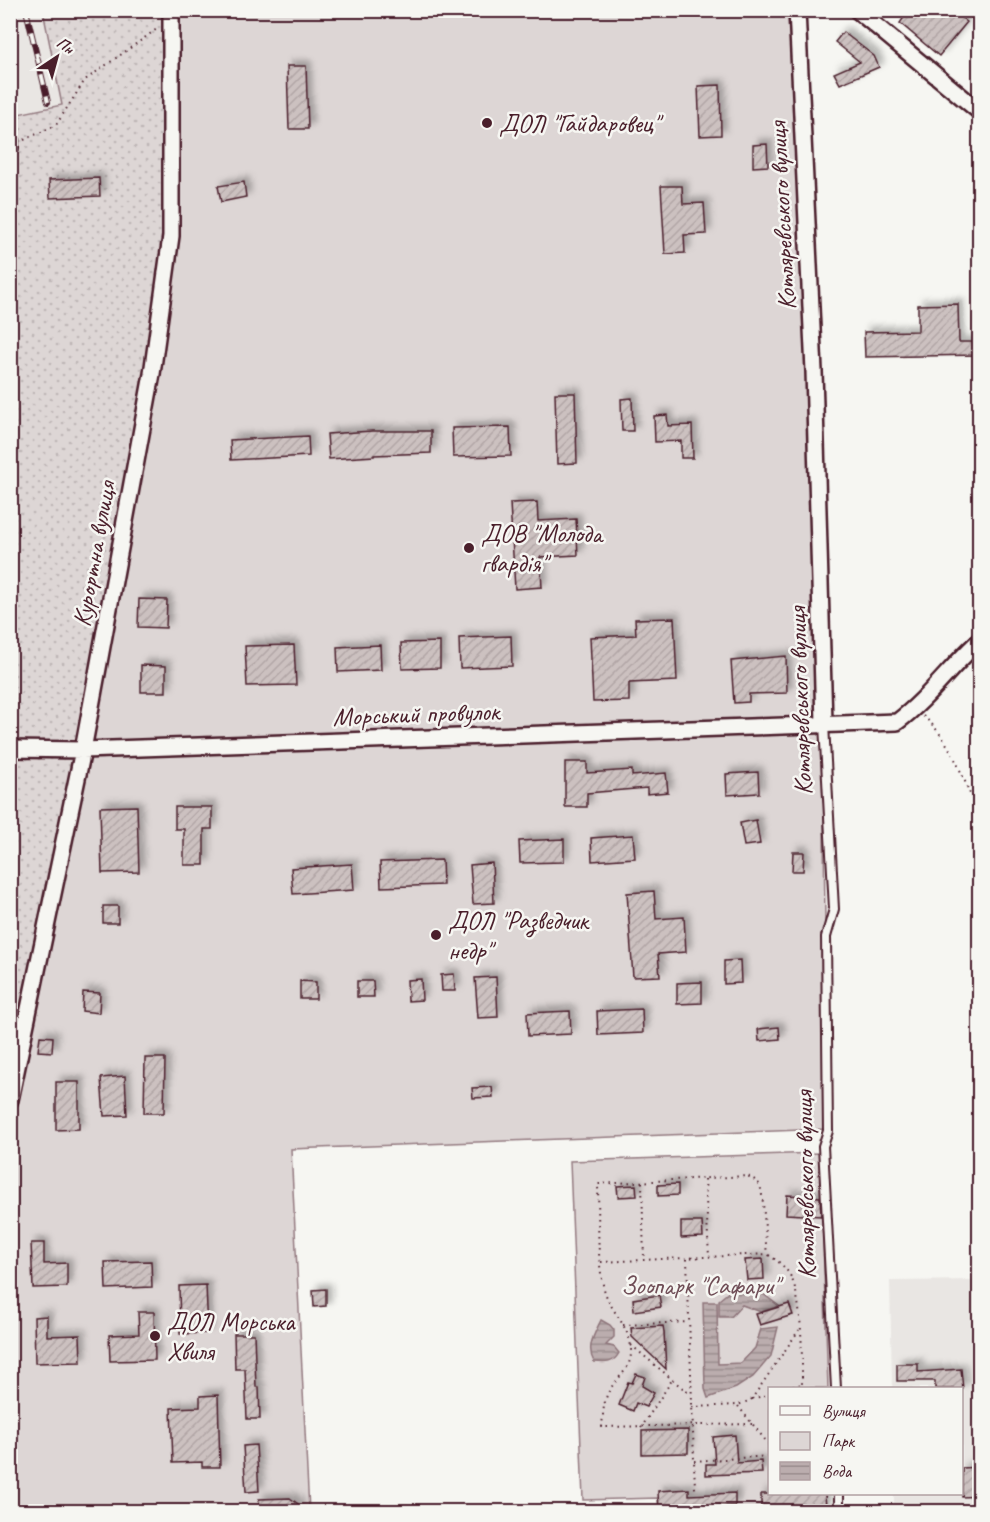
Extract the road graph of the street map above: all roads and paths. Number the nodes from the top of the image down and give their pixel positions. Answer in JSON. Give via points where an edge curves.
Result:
{"nodes":[{"id":1,"x":171,"y":10,"type":"edge"},
{"id":2,"x":797,"y":10,"type":"edge"},
{"id":3,"x":857,"y":10,"type":"edge"},
{"id":4,"x":160,"y":26,"type":"dead end"},
{"id":5,"x":10,"y":108,"type":"edge"},
{"id":6,"x":980,"y":112,"type":"edge"},
{"id":7,"x":11,"y":147,"type":"edge"},
{"id":8,"x":980,"y":640,"type":"edge"},
{"id":9,"x":914,"y":709,"type":"junction"},
{"id":10,"x":824,"y":723,"type":"junction"},
{"id":11,"x":10,"y":749,"type":"edge"},
{"id":12,"x":83,"y":750,"type":"junction"},
{"id":13,"x":980,"y":814,"type":"edge"},
{"id":14,"x":10,"y":1100,"type":"edge"},
{"id":15,"x":705,"y":1179,"type":"junction"},
{"id":16,"x":642,"y":1182,"type":"junction"},
{"id":17,"x":768,"y":1254,"type":"junction"},
{"id":18,"x":709,"y":1258,"type":"junction"},
{"id":19,"x":687,"y":1259,"type":"junction"},
{"id":20,"x":644,"y":1261,"type":"junction"},
{"id":21,"x":600,"y":1262,"type":"junction"},
{"id":22,"x":688,"y":1322,"type":"junction"},
{"id":23,"x":623,"y":1325,"type":"junction"},
{"id":24,"x":800,"y":1329,"type":"junction"},
{"id":25,"x":631,"y":1345,"type":"junction"},
{"id":26,"x":672,"y":1380,"type":"junction"},
{"id":27,"x":802,"y":1384,"type":"joint"},
{"id":28,"x":793,"y":1387,"type":"edge"},
{"id":29,"x":836,"y":1387,"type":"edge"},
{"id":30,"x":768,"y":1395,"type":"edge"},
{"id":31,"x":692,"y":1396,"type":"junction"},
{"id":32,"x":751,"y":1400,"type":"junction"},
{"id":33,"x":738,"y":1405,"type":"junction"},
{"id":34,"x":692,"y":1407,"type":"junction"},
{"id":35,"x":752,"y":1424,"type":"junction"},
{"id":36,"x":693,"y":1426,"type":"junction"},
{"id":37,"x":641,"y":1428,"type":"junction"},
{"id":38,"x":768,"y":1444,"type":"edge"},
{"id":39,"x":768,"y":1456,"type":"edge"},
{"id":40,"x":694,"y":1461,"type":"junction"},
{"id":41,"x":695,"y":1489,"type":"dead end"},
{"id":42,"x":839,"y":1495,"type":"edge"},
{"id":43,"x":839,"y":1512,"type":"edge"}],
"edges":[{"from":1,"to":12,"type":"street","name":"Курортна вулиця","via":[[171,236],[152,374]]},
{"from":2,"to":10,"type":"street","name":"Котляревського вулиця","via":[[814,371]]},
{"from":3,"to":6,"type":"street"},
{"from":4,"to":7,"type":"path","via":[[85,80],[56,125]]},
{"from":5,"to":7,"type":"street"},
{"from":8,"to":9,"type":"street"},
{"from":9,"to":10,"type":"street","name":"Морський провулок","via":[[897,722]]},
{"from":9,"to":13,"type":"path","via":[[940,734]]},
{"from":10,"to":12,"type":"street","name":"Морський провулок"},
{"from":10,"to":29,"type":"lane","name":"Котляревського вулиця","via":[[834,909],[826,937],[828,1131],[823,1146]]},
{"from":11,"to":12,"type":"street","name":"Морський провулок"},
{"from":12,"to":14,"type":"street","name":"Курортна вулиця"},
{"from":15,"to":16,"type":"path"},
{"from":15,"to":17,"type":"path","via":[[747,1176],[759,1184]]},
{"from":15,"to":18,"type":"path"},
{"from":16,"to":20,"type":"path"},
{"from":16,"to":21,"type":"path","via":[[598,1184]]},
{"from":17,"to":18,"type":"path"},
{"from":17,"to":24,"type":"path","via":[[780,1262],[794,1285]]},
{"from":18,"to":19,"type":"path"},
{"from":19,"to":20,"type":"path"},
{"from":19,"to":22,"type":"path"},
{"from":20,"to":21,"type":"path"},
{"from":21,"to":23,"type":"path","via":[[608,1299]]},
{"from":22,"to":23,"type":"path"},
{"from":22,"to":31,"type":"path"},
{"from":23,"to":25,"type":"path"},
{"from":24,"to":27,"type":"path"},
{"from":24,"to":32,"type":"path"},
{"from":25,"to":26,"type":"path"},
{"from":25,"to":37,"type":"path","via":[[630,1363],[606,1398],[602,1427]]},
{"from":26,"to":31,"type":"path"},
{"from":26,"to":37,"type":"path"},
{"from":27,"to":28,"type":"path"},
{"from":30,"to":32,"type":"path"},
{"from":31,"to":34,"type":"path"},
{"from":32,"to":33,"type":"path"},
{"from":33,"to":34,"type":"path"},
{"from":33,"to":35,"type":"path"},
{"from":34,"to":36,"type":"path"},
{"from":35,"to":36,"type":"path"},
{"from":35,"to":38,"type":"path"},
{"from":36,"to":37,"type":"path"},
{"from":36,"to":40,"type":"path"},
{"from":39,"to":40,"type":"path"},
{"from":40,"to":41,"type":"path"},
{"from":42,"to":43,"type":"lane"}]}
